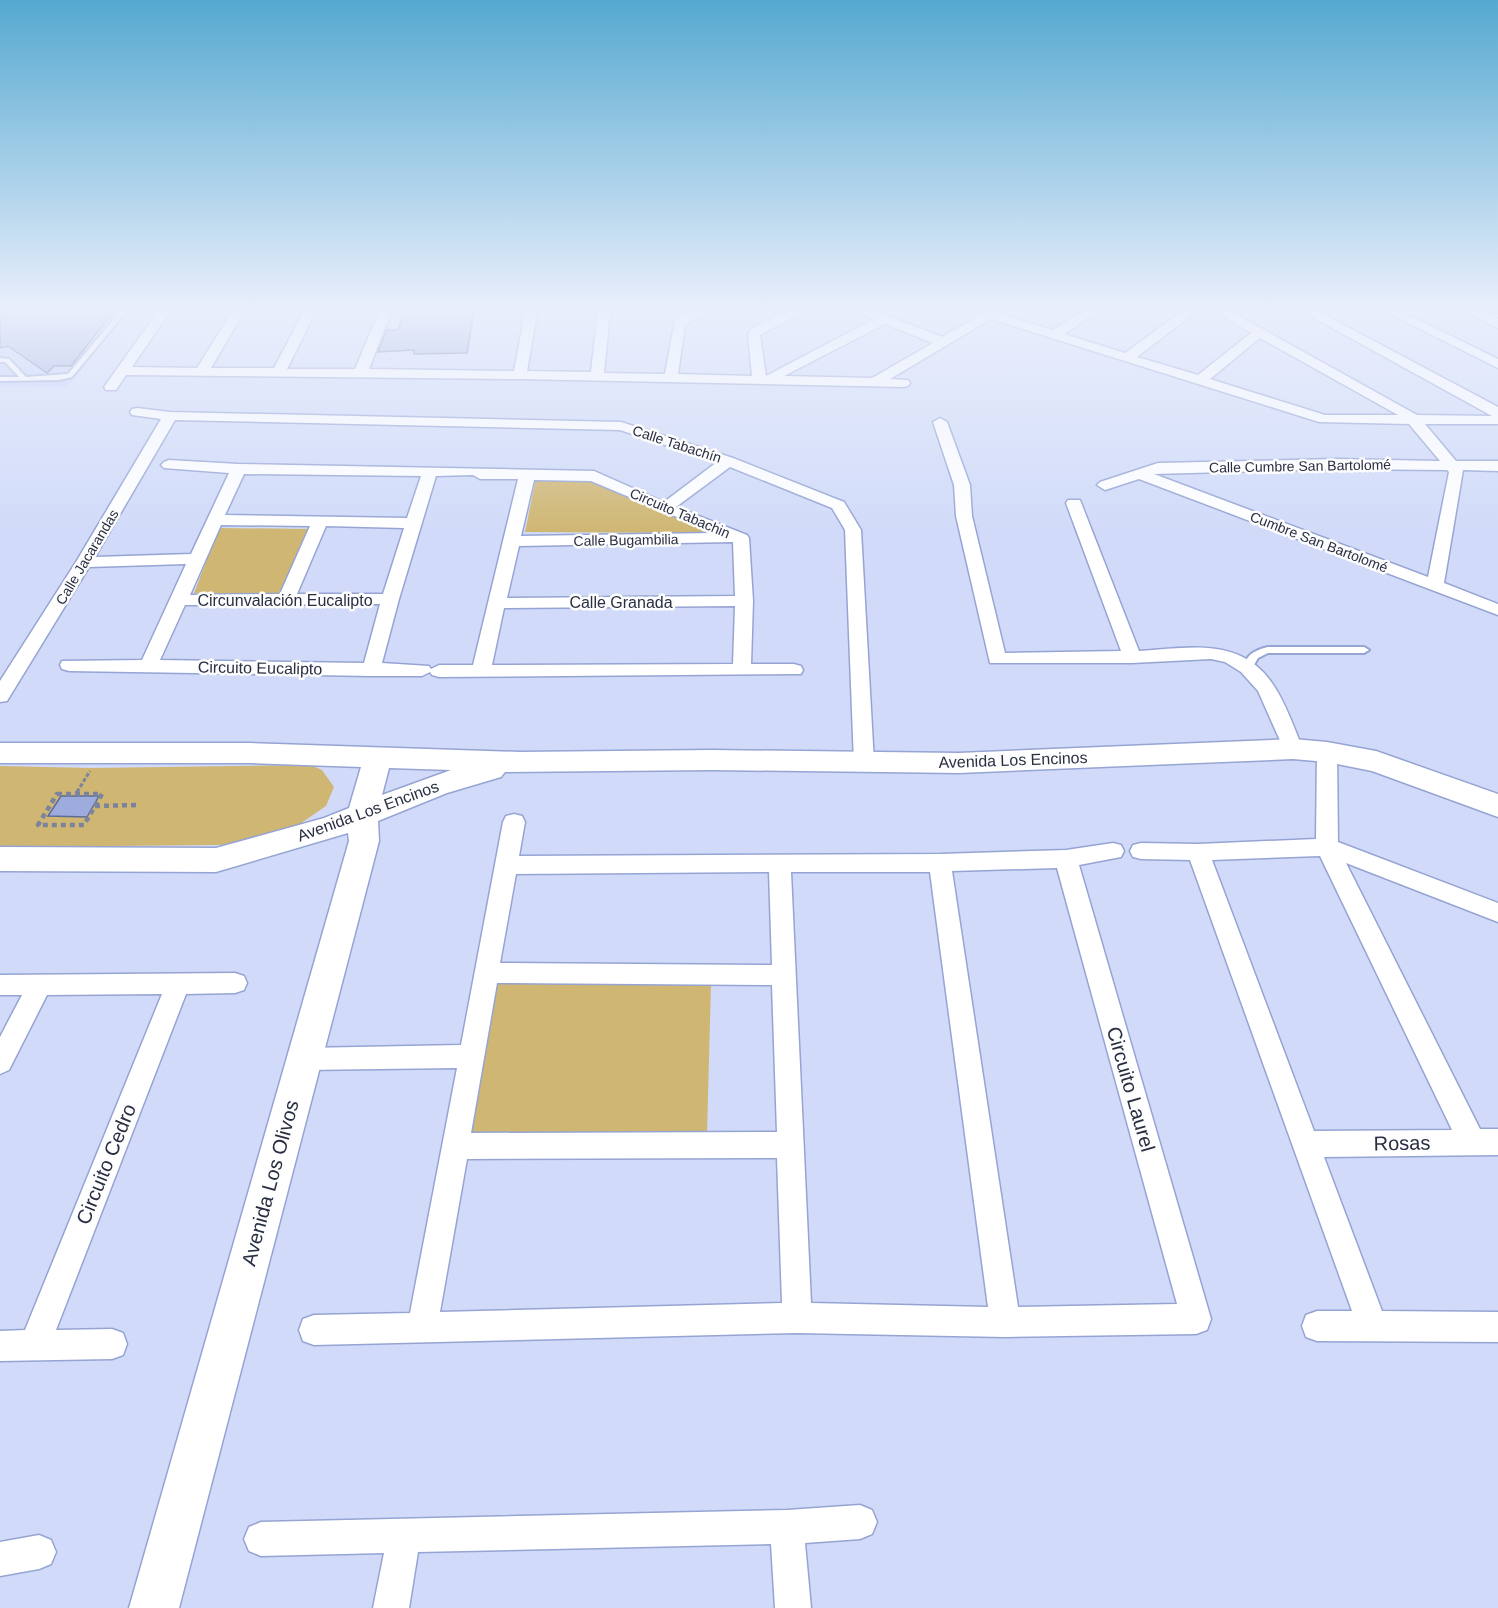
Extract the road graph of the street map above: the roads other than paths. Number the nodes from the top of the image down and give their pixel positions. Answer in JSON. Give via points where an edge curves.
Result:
{"nodes":[{"id":1,"x":114,"y":382,"type":"edge"},
{"id":2,"x":875,"y":382,"type":"edge"},
{"id":3,"x":1208,"y":382,"type":"edge"},
{"id":4,"x":1348,"y":382,"type":"edge"},
{"id":5,"x":1440,"y":382,"type":"edge"},
{"id":6,"x":903,"y":383,"type":"dead end"},
{"id":7,"x":111,"y":387,"type":"dead end"},
{"id":8,"x":137,"y":412,"type":"dead end"},
{"id":9,"x":1498,"y":413,"type":"edge"},
{"id":10,"x":170,"y":416,"type":"junction"},
{"id":11,"x":1413,"y":419,"type":"junction"},
{"id":12,"x":1498,"y":420,"type":"edge"},
{"id":13,"x":940,"y":422,"type":"dead end"},
{"id":14,"x":728,"y":461,"type":"junction"},
{"id":15,"x":169,"y":465,"type":"dead end"},
{"id":16,"x":1452,"y":466,"type":"junction"},
{"id":17,"x":1498,"y":466,"type":"edge"},
{"id":18,"x":238,"y":469,"type":"junction"},
{"id":19,"x":430,"y":472,"type":"junction"},
{"id":20,"x":1140,"y":474,"type":"junction"},
{"id":21,"x":527,"y":475,"type":"junction"},
{"id":22,"x":1105,"y":485,"type":"dead end"},
{"id":23,"x":1074,"y":503,"type":"dead end"},
{"id":24,"x":665,"y":508,"type":"junction"},
{"id":25,"x":216,"y":520,"type":"junction"},
{"id":26,"x":320,"y":521,"type":"junction"},
{"id":27,"x":414,"y":523,"type":"junction"},
{"id":28,"x":741,"y":538,"type":"junction"},
{"id":29,"x":512,"y":541,"type":"junction"},
{"id":30,"x":198,"y":560,"type":"junction"},
{"id":31,"x":84,"y":562,"type":"junction"},
{"id":32,"x":1435,"y":586,"type":"junction"},
{"id":33,"x":390,"y":599,"type":"junction"},
{"id":34,"x":179,"y":600,"type":"junction"},
{"id":35,"x":286,"y":600,"type":"junction"},
{"id":36,"x":744,"y":601,"type":"junction"},
{"id":37,"x":497,"y":603,"type":"junction"},
{"id":38,"x":1498,"y":610,"type":"edge"},
{"id":39,"x":1364,"y":650,"type":"dead end"},
{"id":40,"x":1132,"y":657,"type":"junction"},
{"id":41,"x":69,"y":665,"type":"dead end"},
{"id":42,"x":148,"y":666,"type":"junction"},
{"id":43,"x":742,"y":668,"type":"junction"},
{"id":44,"x":1248,"y":668,"type":"junction"},
{"id":45,"x":371,"y":670,"type":"junction"},
{"id":46,"x":481,"y":670,"type":"junction"},
{"id":47,"x":794,"y":670,"type":"dead end"},
{"id":48,"x":0,"y":696,"type":"edge"},
{"id":49,"x":1293,"y":749,"type":"junction"},
{"id":50,"x":1327,"y":752,"type":"junction"},
{"id":51,"x":0,"y":753,"type":"edge"},
{"id":52,"x":378,"y":757,"type":"junction"},
{"id":53,"x":520,"y":762,"type":"junction"},
{"id":54,"x":864,"y":763,"type":"junction"},
{"id":55,"x":1498,"y":806,"type":"edge"},
{"id":56,"x":362,"y":814,"type":"junction"},
{"id":57,"x":514,"y":822,"type":"dead end"},
{"id":58,"x":1327,"y":847,"type":"junction"},
{"id":59,"x":1113,"y":851,"type":"dead end"},
{"id":60,"x":1141,"y":851,"type":"dead end"},
{"id":61,"x":1198,"y":852,"type":"junction"},
{"id":62,"x":0,"y":859,"type":"edge"},
{"id":63,"x":1065,"y":859,"type":"junction"},
{"id":64,"x":940,"y":863,"type":"junction"},
{"id":65,"x":780,"y":864,"type":"junction"},
{"id":66,"x":505,"y":865,"type":"junction"},
{"id":67,"x":1498,"y":913,"type":"edge"},
{"id":68,"x":487,"y":973,"type":"junction"},
{"id":69,"x":784,"y":975,"type":"junction"},
{"id":70,"x":235,"y":982,"type":"dead end"},
{"id":71,"x":178,"y":983,"type":"junction"},
{"id":72,"x":40,"y":984,"type":"junction"},
{"id":73,"x":0,"y":985,"type":"edge"},
{"id":74,"x":471,"y":1056,"type":"junction"},
{"id":75,"x":304,"y":1059,"type":"junction"},
{"id":76,"x":0,"y":1062,"type":"edge"},
{"id":77,"x":1485,"y":1142,"type":"edge"},
{"id":78,"x":1306,"y":1144,"type":"junction"},
{"id":79,"x":792,"y":1145,"type":"junction"},
{"id":80,"x":455,"y":1146,"type":"junction"},
{"id":81,"x":797,"y":1318,"type":"junction"},
{"id":82,"x":1005,"y":1322,"type":"junction"},
{"id":83,"x":423,"y":1326,"type":"junction"},
{"id":84,"x":1317,"y":1326,"type":"dead end"},
{"id":85,"x":1374,"y":1327,"type":"junction"},
{"id":86,"x":1498,"y":1327,"type":"edge"},
{"id":87,"x":314,"y":1330,"type":"dead end"},
{"id":88,"x":112,"y":1344,"type":"dead end"},
{"id":89,"x":0,"y":1346,"type":"edge"},
{"id":90,"x":34,"y":1346,"type":"junction"},
{"id":91,"x":860,"y":1522,"type":"dead end"},
{"id":92,"x":787,"y":1527,"type":"junction"},
{"id":93,"x":405,"y":1535,"type":"junction"},
{"id":94,"x":261,"y":1539,"type":"dead end"},
{"id":95,"x":39,"y":1552,"type":"dead end"},
{"id":96,"x":0,"y":1559,"type":"edge"},
{"id":97,"x":154,"y":1608,"type":"edge"},
{"id":98,"x":392,"y":1608,"type":"edge"},
{"id":99,"x":793,"y":1608,"type":"edge"}],
"edges":[{"from":1,"to":7,"type":"street"},
{"from":2,"to":6,"type":"street"},
{"from":3,"to":11,"type":"street","via":[[1324,418]]},
{"from":4,"to":11,"type":"street"},
{"from":5,"to":9,"type":"street"},
{"from":8,"to":10,"type":"street","name":"Calle Tabachín"},
{"from":10,"to":14,"type":"street","name":"Calle Tabachín","via":[[621,426]]},
{"from":10,"to":31,"type":"street","name":"Calle Jacarandas"},
{"from":11,"to":12,"type":"street"},
{"from":11,"to":16,"type":"street"},
{"from":13,"to":40,"type":"street","via":[[962,485],[964,516],[997,659]]},
{"from":14,"to":24,"type":"street"},
{"from":14,"to":54,"type":"street","name":"Calle Tabachín","via":[[838,504],[853,530]]},
{"from":15,"to":18,"type":"street"},
{"from":16,"to":17,"type":"street","name":"Calle Cumbre San Bartolomé"},
{"from":16,"to":20,"type":"street","name":"Calle Cumbre San Bartolomé","via":[[1158,468]]},
{"from":16,"to":32,"type":"street","via":[[1457,472]]},
{"from":18,"to":19,"type":"street"},
{"from":18,"to":25,"type":"street"},
{"from":19,"to":21,"type":"street","name":"Circuito Tabachin"},
{"from":19,"to":27,"type":"street"},
{"from":20,"to":22,"type":"street","name":"Calle Cumbre San Bartolomé"},
{"from":20,"to":32,"type":"street","name":"Cumbre San Bartolomé"},
{"from":21,"to":24,"type":"street","name":"Circuito Tabachin","via":[[594,476]]},
{"from":21,"to":29,"type":"street"},
{"from":23,"to":40,"type":"street"},
{"from":24,"to":28,"type":"street","name":"Circuito Tabachin"},
{"from":25,"to":26,"type":"street"},
{"from":25,"to":30,"type":"street"},
{"from":26,"to":27,"type":"street"},
{"from":26,"to":35,"type":"street"},
{"from":27,"to":33,"type":"street"},
{"from":28,"to":29,"type":"street","name":"Calle Bugambilia"},
{"from":28,"to":36,"type":"street","name":"Circuito Tabachin"},
{"from":29,"to":37,"type":"street"},
{"from":30,"to":31,"type":"street"},
{"from":30,"to":34,"type":"street"},
{"from":31,"to":48,"type":"street","name":"Calle Jacarandas"},
{"from":32,"to":38,"type":"street","name":"Cumbre San Bartolomé"},
{"from":33,"to":35,"type":"street","name":"Circunvalación Eucalipto"},
{"from":33,"to":45,"type":"street"},
{"from":34,"to":35,"type":"street","name":"Circunvalación Eucalipto"},
{"from":34,"to":42,"type":"street"},
{"from":36,"to":37,"type":"street","name":"Calle Granada"},
{"from":36,"to":43,"type":"street","name":"Circuito Tabachin"},
{"from":37,"to":46,"type":"street"},
{"from":39,"to":44,"type":"lane","via":[[1268,650],[1255,653]]},
{"from":40,"to":44,"type":"street","via":[[1211,653],[1231,657]]},
{"from":41,"to":42,"type":"street","name":"Circuito Eucalipto"},
{"from":42,"to":45,"type":"street","name":"Circuito Eucalipto"},
{"from":43,"to":46,"type":"street"},
{"from":43,"to":47,"type":"street"},
{"from":44,"to":49,"type":"street","via":[[1266,688]]},
{"from":45,"to":46,"type":"street","name":"Circuito Eucalipto"},
{"from":49,"to":50,"type":"street","name":"Avenida Los Encinos"},
{"from":49,"to":54,"type":"street","name":"Avenida Los Encinos","via":[[959,763]]},
{"from":50,"to":55,"type":"street","name":"Avenida Los Encinos","via":[[1376,761]]},
{"from":50,"to":58,"type":"street"},
{"from":51,"to":52,"type":"street","name":"Avenida Los Encinos"},
{"from":52,"to":53,"type":"street","name":"Avenida Los Encinos"},
{"from":52,"to":56,"type":"street","name":"Avenida Los Olivos"},
{"from":53,"to":54,"type":"street","name":"Avenida Los Encinos"},
{"from":53,"to":56,"type":"street","name":"Avenida Los Encinos","via":[[439,784]]},
{"from":56,"to":62,"type":"street","name":"Avenida Los Encinos","via":[[332,827],[216,860]]},
{"from":56,"to":75,"type":"street","name":"Avenida Los Olivos","via":[[364,841]]},
{"from":57,"to":66,"type":"street"},
{"from":58,"to":61,"type":"street"},
{"from":58,"to":67,"type":"street"},
{"from":58,"to":77,"type":"street"},
{"from":59,"to":63,"type":"street"},
{"from":60,"to":61,"type":"street"},
{"from":61,"to":78,"type":"street"},
{"from":63,"to":64,"type":"street"},
{"from":63,"to":82,"type":"street","name":"Circuito Laurel","via":[[1196,1319]]},
{"from":64,"to":65,"type":"street"},
{"from":64,"to":82,"type":"street"},
{"from":65,"to":66,"type":"street"},
{"from":65,"to":69,"type":"street"},
{"from":66,"to":68,"type":"street"},
{"from":68,"to":69,"type":"street"},
{"from":68,"to":74,"type":"street"},
{"from":69,"to":79,"type":"street"},
{"from":70,"to":71,"type":"street"},
{"from":71,"to":72,"type":"street"},
{"from":71,"to":90,"type":"street","name":"Circuito Cedro"},
{"from":72,"to":73,"type":"street"},
{"from":72,"to":76,"type":"street"},
{"from":74,"to":75,"type":"street"},
{"from":74,"to":80,"type":"street"},
{"from":75,"to":97,"type":"street","name":"Avenida Los Olivos"},
{"from":77,"to":78,"type":"street","name":"Rosas"},
{"from":78,"to":85,"type":"street"},
{"from":79,"to":80,"type":"street"},
{"from":79,"to":81,"type":"street"},
{"from":80,"to":83,"type":"street"},
{"from":81,"to":82,"type":"street"},
{"from":81,"to":83,"type":"street"},
{"from":83,"to":87,"type":"street"},
{"from":84,"to":85,"type":"street"},
{"from":85,"to":86,"type":"street"},
{"from":88,"to":90,"type":"street"},
{"from":89,"to":90,"type":"street"},
{"from":91,"to":92,"type":"street"},
{"from":92,"to":93,"type":"street"},
{"from":92,"to":99,"type":"street"},
{"from":93,"to":94,"type":"street"},
{"from":93,"to":98,"type":"street"},
{"from":95,"to":96,"type":"street"}]}
